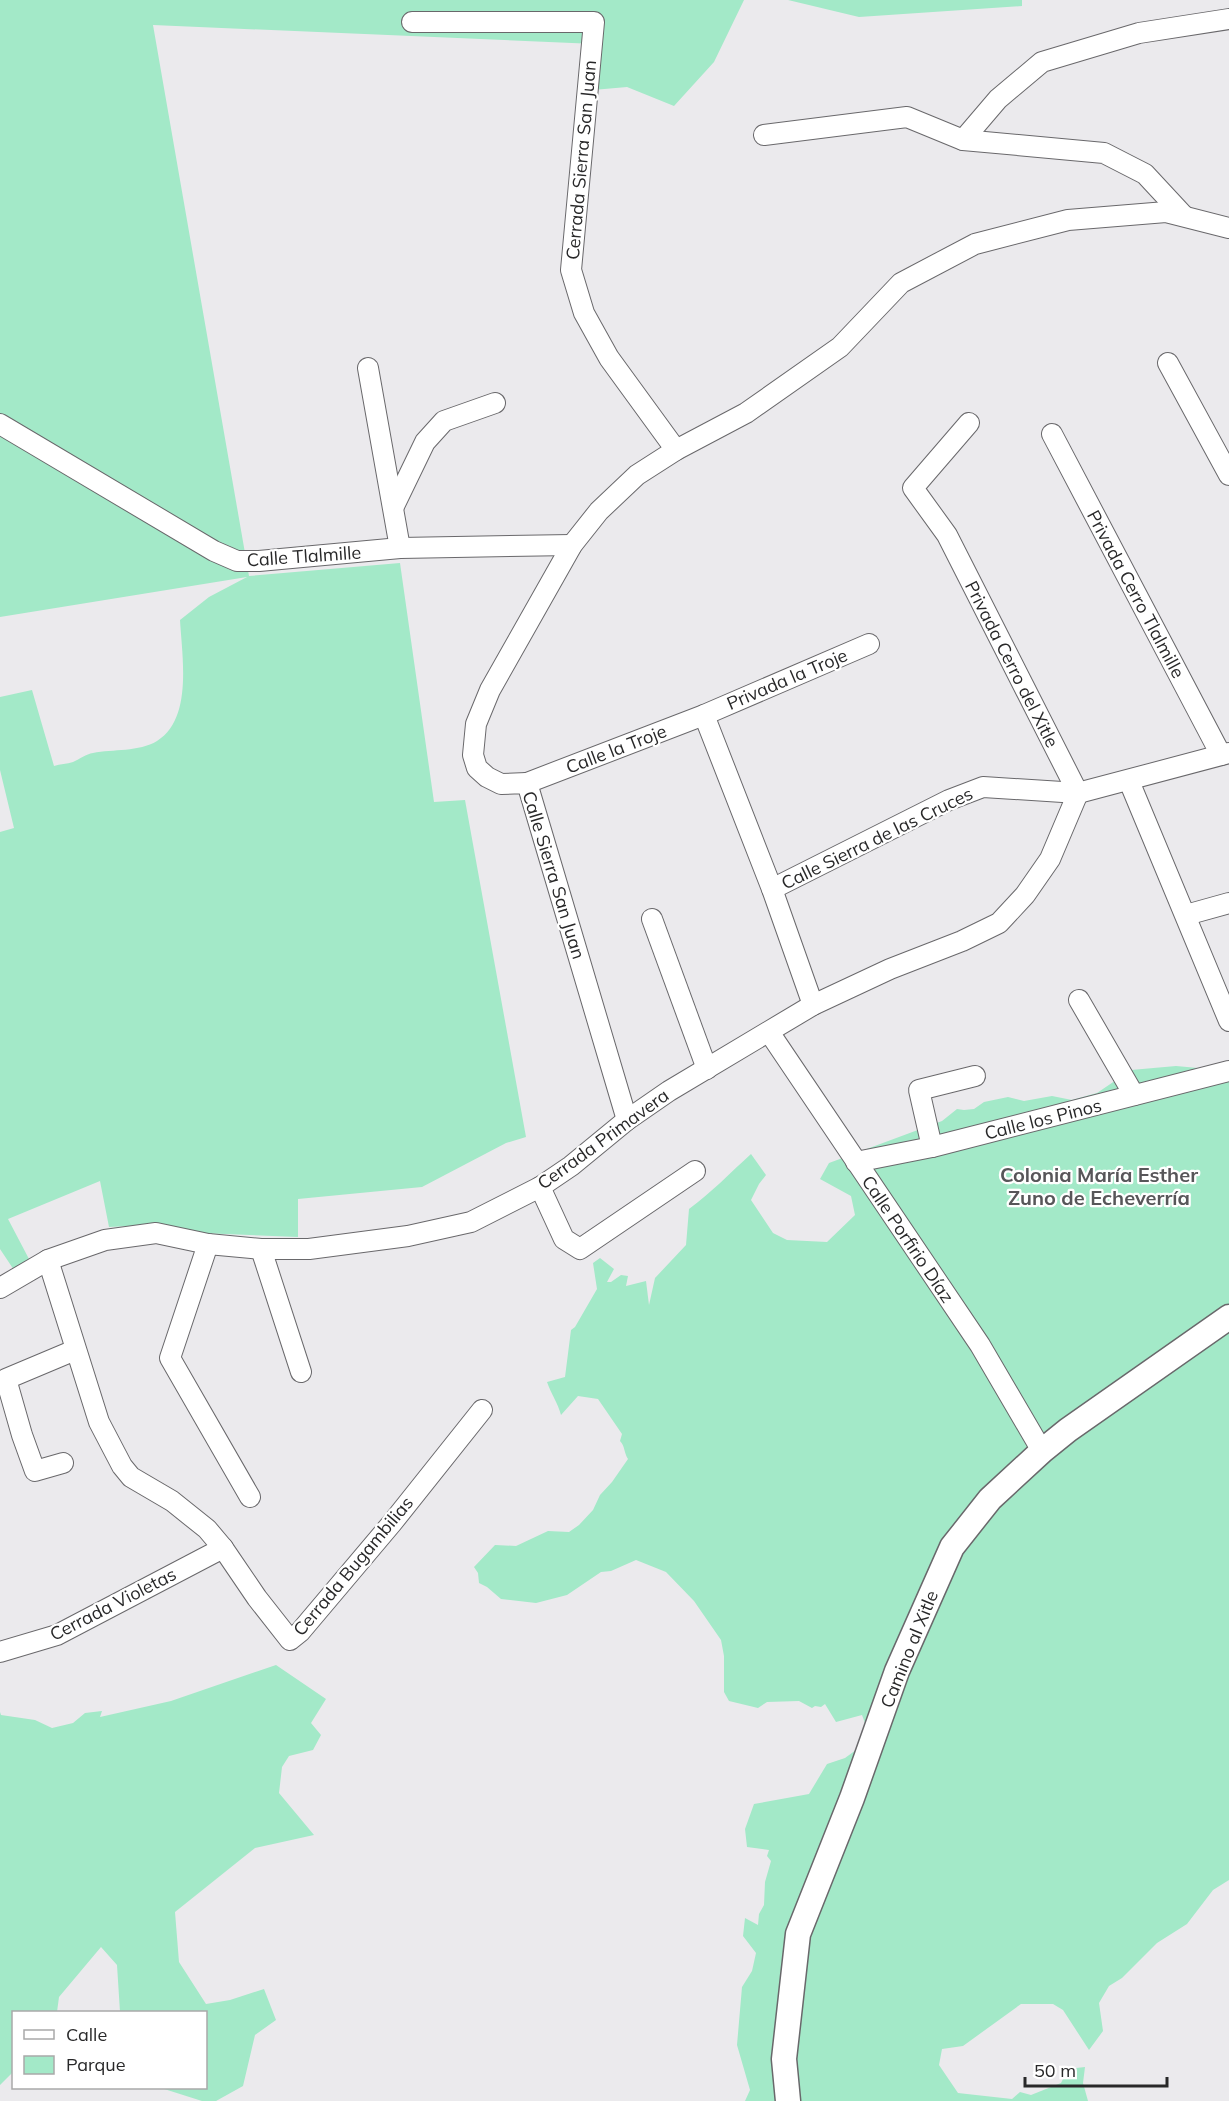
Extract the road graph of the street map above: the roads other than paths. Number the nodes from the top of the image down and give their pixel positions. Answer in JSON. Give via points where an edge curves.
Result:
{"nodes":[{"id":1,"x":1229,"y":18,"type":"edge"},
{"id":2,"x":411,"y":22,"type":"dead end"},
{"id":3,"x":764,"y":135,"type":"dead end"},
{"id":4,"x":963,"y":140,"type":"junction"},
{"id":5,"x":1184,"y":216,"type":"junction"},
{"id":6,"x":1229,"y":228,"type":"edge"},
{"id":7,"x":1168,"y":363,"type":"dead end"},
{"id":8,"x":368,"y":368,"type":"dead end"},
{"id":9,"x":495,"y":403,"type":"dead end"},
{"id":10,"x":969,"y":423,"type":"dead end"},
{"id":11,"x":0,"y":424,"type":"edge"},
{"id":12,"x":1052,"y":434,"type":"dead end"},
{"id":13,"x":676,"y":450,"type":"junction"},
{"id":14,"x":1229,"y":475,"type":"edge"},
{"id":15,"x":394,"y":506,"type":"junction"},
{"id":16,"x":572,"y":545,"type":"junction"},
{"id":17,"x":400,"y":548,"type":"junction"},
{"id":18,"x":869,"y":644,"type":"dead end"},
{"id":19,"x":704,"y":715,"type":"junction"},
{"id":20,"x":1225,"y":754,"type":"edge"},
{"id":21,"x":1129,"y":781,"type":"junction"},
{"id":22,"x":527,"y":783,"type":"junction"},
{"id":23,"x":1078,"y":793,"type":"junction"},
{"id":24,"x":772,"y":889,"type":"junction"},
{"id":25,"x":1229,"y":903,"type":"edge"},
{"id":26,"x":1186,"y":915,"type":"junction"},
{"id":27,"x":652,"y":919,"type":"dead end"},
{"id":28,"x":1079,"y":1000,"type":"dead end"},
{"id":29,"x":813,"y":1005,"type":"junction"},
{"id":30,"x":1229,"y":1021,"type":"edge"},
{"id":31,"x":769,"y":1032,"type":"junction"},
{"id":32,"x":707,"y":1069,"type":"junction"},
{"id":33,"x":1229,"y":1071,"type":"edge"},
{"id":34,"x":975,"y":1076,"type":"dead end"},
{"id":35,"x":1134,"y":1095,"type":"junction"},
{"id":36,"x":627,"y":1120,"type":"junction"},
{"id":37,"x":932,"y":1148,"type":"junction"},
{"id":38,"x":856,"y":1162,"type":"junction"},
{"id":39,"x":695,"y":1171,"type":"dead end"},
{"id":40,"x":540,"y":1187,"type":"junction"},
{"id":41,"x":208,"y":1244,"type":"junction"},
{"id":42,"x":261,"y":1249,"type":"junction"},
{"id":43,"x":48,"y":1260,"type":"junction"},
{"id":44,"x":0,"y":1288,"type":"edge"},
{"id":45,"x":1229,"y":1317,"type":"edge"},
{"id":46,"x":75,"y":1350,"type":"junction"},
{"id":47,"x":301,"y":1372,"type":"dead end"},
{"id":48,"x":482,"y":1410,"type":"dead end"},
{"id":49,"x":1042,"y":1451,"type":"junction"},
{"id":50,"x":63,"y":1463,"type":"dead end"},
{"id":51,"x":250,"y":1497,"type":"dead end"},
{"id":52,"x":223,"y":1548,"type":"junction"},
{"id":53,"x":0,"y":1652,"type":"edge"},
{"id":54,"x":788,"y":2101,"type":"edge"}],
"edges":[{"from":1,"to":4,"type":"street","via":[[1139,33],[1042,62],[998,99]]},
{"from":2,"to":13,"type":"street","name":"Cerrada Sierra San Juan","via":[[594,22],[571,270],[584,313],[609,358]]},
{"from":3,"to":4,"type":"street","via":[[906,117]]},
{"from":4,"to":5,"type":"street","via":[[1104,153],[1145,174]]},
{"from":5,"to":6,"type":"street"},
{"from":5,"to":13,"type":"street","via":[[1166,212],[1068,220],[975,244],[901,283],[840,347],[746,413]]},
{"from":7,"to":14,"type":"street"},
{"from":8,"to":15,"type":"street"},
{"from":9,"to":15,"type":"street","via":[[444,421],[425,442]]},
{"from":10,"to":23,"type":"street","name":"Privada Cerro del Xitle","via":[[913,488],[947,535]]},
{"from":11,"to":17,"type":"street","name":"Calle Tlalmille","via":[[214,552],[237,561]]},
{"from":12,"to":20,"type":"street","name":"Privada Cerro Tlalmille"},
{"from":13,"to":16,"type":"street","via":[[637,475],[599,511]]},
{"from":15,"to":17,"type":"street"},
{"from":16,"to":17,"type":"street","name":"Calle Tlalmille"},
{"from":16,"to":22,"type":"street","name":"Calle Sierra San Juan","via":[[490,690],[476,724],[473,755],[477,768],[501,784]]},
{"from":18,"to":19,"type":"street","name":"Privada la Troje"},
{"from":19,"to":22,"type":"street","name":"Calle la Troje"},
{"from":19,"to":24,"type":"street"},
{"from":20,"to":21,"type":"street","name":"Calle Sierra de las Cruces"},
{"from":21,"to":23,"type":"street","name":"Calle Sierra de las Cruces"},
{"from":21,"to":26,"type":"street"},
{"from":22,"to":36,"type":"street","name":"Calle Sierra San Juan"},
{"from":23,"to":24,"type":"street","name":"Calle Sierra de las Cruces","via":[[983,787]]},
{"from":23,"to":29,"type":"street","name":"Cerrada Primavera","via":[[1050,859],[999,923]]},
{"from":24,"to":29,"type":"street"},
{"from":25,"to":26,"type":"street"},
{"from":26,"to":30,"type":"street"},
{"from":27,"to":32,"type":"street"},
{"from":28,"to":35,"type":"street"},
{"from":29,"to":31,"type":"street","name":"Cerrada Primavera"},
{"from":31,"to":32,"type":"street","name":"Cerrada Primavera"},
{"from":31,"to":38,"type":"street","name":"Calle Porfirio Díaz"},
{"from":32,"to":36,"type":"street","name":"Cerrada Primavera"},
{"from":33,"to":35,"type":"street","name":"Calle los Pinos"},
{"from":34,"to":37,"type":"street","via":[[919,1090]]},
{"from":35,"to":37,"type":"street","name":"Calle los Pinos"},
{"from":36,"to":40,"type":"street","name":"Cerrada Primavera"},
{"from":37,"to":38,"type":"street","name":"Calle los Pinos"},
{"from":38,"to":49,"type":"street","name":"Calle Porfirio Díaz","via":[[980,1345]]},
{"from":39,"to":40,"type":"street","via":[[580,1249],[564,1239]]},
{"from":40,"to":42,"type":"street","name":"Cerrada Primavera","via":[[471,1222],[408,1236],[320,1247]]},
{"from":41,"to":42,"type":"street","name":"Cerrada Primavera"},
{"from":41,"to":43,"type":"street","name":"Cerrada Primavera","via":[[156,1233],[105,1240]]},
{"from":41,"to":51,"type":"street","via":[[170,1358]]},
{"from":42,"to":47,"type":"street"},
{"from":43,"to":44,"type":"street","name":"Cerrada Primavera"},
{"from":43,"to":46,"type":"street","name":"Cerrada Bugambilias"},
{"from":45,"to":49,"type":"street","name":"Camino al Xitle"},
{"from":46,"to":50,"type":"street","via":[[6,1379],[34,1471]]},
{"from":46,"to":52,"type":"street","name":"Cerrada Bugambilias","via":[[99,1422],[122,1466],[131,1477],[197,1519]]},
{"from":48,"to":52,"type":"street","name":"Cerrada Bugambilias","via":[[392,1523],[290,1641]]},
{"from":49,"to":54,"type":"street","name":"Camino al Xitle","via":[[990,1499],[952,1547],[897,1671],[798,1934],[784,2059]]},
{"from":52,"to":53,"type":"street","name":"Cerrada Violetas","via":[[57,1635]]}]}
